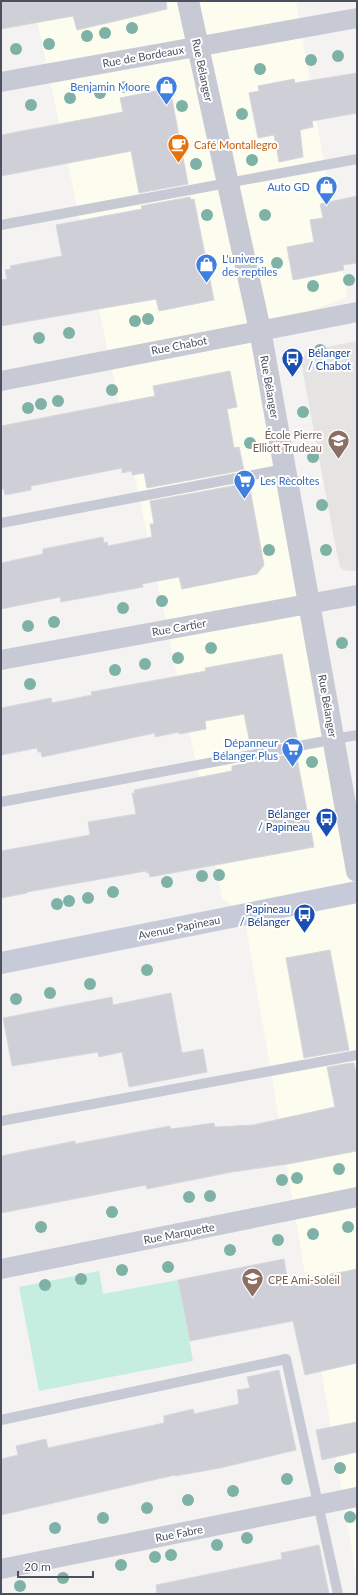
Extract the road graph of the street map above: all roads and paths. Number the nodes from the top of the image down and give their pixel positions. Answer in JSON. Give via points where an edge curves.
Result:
{"nodes":[{"id":1,"x":188,"y":1,"type":"edge"},
{"id":2,"x":357,"y":18,"type":"edge"},
{"id":3,"x":198,"y":46,"type":"junction"},
{"id":4,"x":1,"y":82,"type":"edge"},
{"id":5,"x":357,"y":159,"type":"edge"},
{"id":6,"x":228,"y":182,"type":"junction"},
{"id":7,"x":1,"y":225,"type":"edge"},
{"id":8,"x":357,"y":312,"type":"edge"},
{"id":9,"x":260,"y":330,"type":"junction"},
{"id":10,"x":1,"y":381,"type":"edge"},
{"id":11,"x":284,"y":469,"type":"junction"},
{"id":12,"x":1,"y":523,"type":"edge"},
{"id":13,"x":357,"y":594,"type":"edge"},
{"id":14,"x":308,"y":603,"type":"junction"},
{"id":15,"x":1,"y":660,"type":"edge"},
{"id":16,"x":357,"y":735,"type":"edge"},
{"id":17,"x":334,"y":740,"type":"junction"},
{"id":18,"x":1,"y":802,"type":"edge"},
{"id":19,"x":357,"y":871,"type":"edge"},
{"id":20,"x":357,"y":892,"type":"edge"},
{"id":21,"x":1,"y":963,"type":"edge"},
{"id":22,"x":357,"y":1055,"type":"edge"},
{"id":23,"x":1,"y":1121,"type":"edge"},
{"id":24,"x":357,"y":1197,"type":"edge"},
{"id":25,"x":1,"y":1269,"type":"edge"},
{"id":26,"x":1,"y":1420,"type":"edge"},
{"id":27,"x":357,"y":1496,"type":"edge"},
{"id":28,"x":319,"y":1505,"type":"junction"},
{"id":29,"x":1,"y":1569,"type":"edge"},
{"id":30,"x":338,"y":1594,"type":"edge"}],
"edges":[{"from":1,"to":3,"type":"street","name":"Rue Bélanger"},
{"from":2,"to":3,"type":"street","name":"Rue de Bordeaux"},
{"from":3,"to":4,"type":"street","name":"Rue de Bordeaux"},
{"from":3,"to":6,"type":"street","name":"Rue Bélanger"},
{"from":5,"to":6,"type":"lane"},
{"from":6,"to":7,"type":"lane"},
{"from":6,"to":9,"type":"street","name":"Rue Bélanger"},
{"from":8,"to":9,"type":"street","name":"Rue Chabot"},
{"from":9,"to":10,"type":"street","name":"Rue Chabot"},
{"from":9,"to":11,"type":"street","name":"Rue Bélanger"},
{"from":11,"to":12,"type":"lane"},
{"from":11,"to":14,"type":"street","name":"Rue Bélanger"},
{"from":13,"to":14,"type":"street","name":"Rue Cartier"},
{"from":14,"to":15,"type":"street","name":"Rue Cartier"},
{"from":14,"to":17,"type":"street","name":"Rue Bélanger"},
{"from":16,"to":17,"type":"lane"},
{"from":17,"to":18,"type":"lane"},
{"from":17,"to":19,"type":"street","name":"Rue Bélanger"},
{"from":20,"to":21,"type":"main road","name":"Avenue Papineau"},
{"from":22,"to":23,"type":"lane"},
{"from":24,"to":25,"type":"street","name":"Rue Marquette"},
{"from":26,"to":28,"type":"lane","via":[[286,1359]]},
{"from":27,"to":28,"type":"street","name":"Rue Fabre"},
{"from":28,"to":29,"type":"street","name":"Rue Fabre"},
{"from":28,"to":30,"type":"lane"}]}
